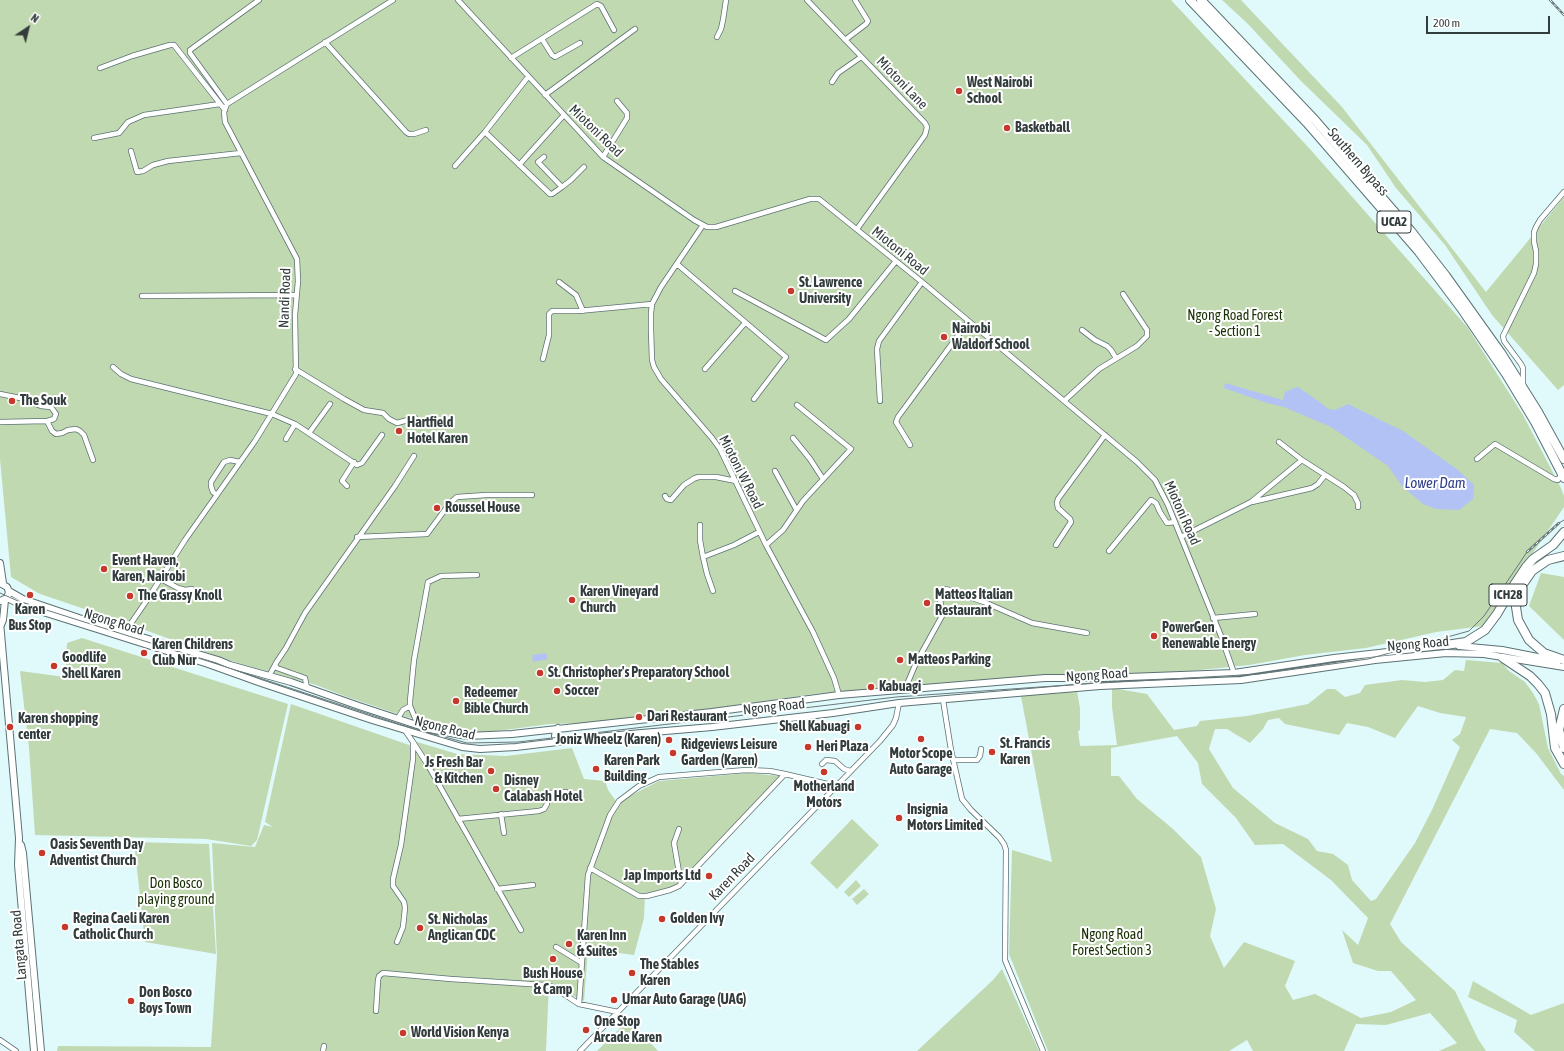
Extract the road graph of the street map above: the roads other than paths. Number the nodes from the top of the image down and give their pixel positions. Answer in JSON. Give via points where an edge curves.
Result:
{"nodes":[{"id":1,"x":259,"y":0,"type":"edge"},
{"id":2,"x":393,"y":0,"type":"edge"},
{"id":3,"x":458,"y":0,"type":"edge"},
{"id":4,"x":726,"y":0,"type":"edge"},
{"id":5,"x":807,"y":0,"type":"edge"},
{"id":6,"x":855,"y":0,"type":"edge"},
{"id":7,"x":1190,"y":0,"type":"edge"},
{"id":8,"x":1201,"y":0,"type":"edge"},
{"id":9,"x":635,"y":29,"type":"dead end"},
{"id":10,"x":614,"y":30,"type":"dead end"},
{"id":11,"x":716,"y":37,"type":"dead end"},
{"id":12,"x":542,"y":39,"type":"junction"},
{"id":13,"x":845,"y":40,"type":"junction"},
{"id":14,"x":325,"y":42,"type":"junction"},
{"id":15,"x":580,"y":43,"type":"dead end"},
{"id":16,"x":861,"y":57,"type":"junction"},
{"id":17,"x":511,"y":58,"type":"junction"},
{"id":18,"x":100,"y":68,"type":"dead end"},
{"id":19,"x":528,"y":77,"type":"junction"},
{"id":20,"x":832,"y":82,"type":"dead end"},
{"id":21,"x":545,"y":95,"type":"junction"},
{"id":22,"x":617,"y":101,"type":"dead end"},
{"id":23,"x":220,"y":104,"type":"junction"},
{"id":24,"x":227,"y":104,"type":"junction"},
{"id":25,"x":225,"y":110,"type":"junction"},
{"id":26,"x":564,"y":115,"type":"junction"},
{"id":27,"x":426,"y":130,"type":"dead end"},
{"id":28,"x":485,"y":132,"type":"junction"},
{"id":29,"x":94,"y":138,"type":"dead end"},
{"id":30,"x":131,"y":151,"type":"dead end"},
{"id":31,"x":241,"y":154,"type":"junction"},
{"id":32,"x":544,"y":157,"type":"dead end"},
{"id":33,"x":603,"y":157,"type":"junction"},
{"id":34,"x":519,"y":165,"type":"junction"},
{"id":35,"x":455,"y":166,"type":"dead end"},
{"id":36,"x":584,"y":167,"type":"dead end"},
{"id":37,"x":562,"y":187,"type":"junction"},
{"id":38,"x":1564,"y":192,"type":"edge"},
{"id":39,"x":703,"y":225,"type":"junction"},
{"id":40,"x":857,"y":229,"type":"junction"},
{"id":41,"x":896,"y":261,"type":"junction"},
{"id":42,"x":677,"y":264,"type":"junction"},
{"id":43,"x":558,"y":282,"type":"dead end"},
{"id":44,"x":922,"y":282,"type":"junction"},
{"id":45,"x":735,"y":290,"type":"dead end"},
{"id":46,"x":1123,"y":294,"type":"dead end"},
{"id":47,"x":296,"y":295,"type":"junction"},
{"id":48,"x":142,"y":296,"type":"dead end"},
{"id":49,"x":652,"y":304,"type":"junction"},
{"id":50,"x":583,"y":311,"type":"junction"},
{"id":51,"x":968,"y":322,"type":"junction"},
{"id":52,"x":745,"y":323,"type":"junction"},
{"id":53,"x":1082,"y":330,"type":"dead end"},
{"id":54,"x":1116,"y":358,"type":"junction"},
{"id":55,"x":543,"y":359,"type":"dead end"},
{"id":56,"x":113,"y":367,"type":"dead end"},
{"id":57,"x":295,"y":369,"type":"junction"},
{"id":58,"x":705,"y":369,"type":"dead end"},
{"id":59,"x":1523,"y":388,"type":"junction"},
{"id":60,"x":0,"y":394,"type":"edge"},
{"id":61,"x":754,"y":399,"type":"dead end"},
{"id":62,"x":880,"y":401,"type":"dead end"},
{"id":63,"x":1064,"y":401,"type":"junction"},
{"id":64,"x":330,"y":404,"type":"dead end"},
{"id":65,"x":797,"y":404,"type":"dead end"},
{"id":66,"x":272,"y":414,"type":"junction"},
{"id":67,"x":415,"y":418,"type":"dead end"},
{"id":68,"x":47,"y":421,"type":"junction"},
{"id":69,"x":0,"y":422,"type":"edge"},
{"id":70,"x":295,"y":424,"type":"junction"},
{"id":71,"x":310,"y":433,"type":"junction"},
{"id":72,"x":382,"y":435,"type":"dead end"},
{"id":73,"x":1105,"y":435,"type":"junction"},
{"id":74,"x":793,"y":438,"type":"dead end"},
{"id":75,"x":286,"y":439,"type":"dead end"},
{"id":76,"x":1279,"y":442,"type":"dead end"},
{"id":77,"x":910,"y":445,"type":"dead end"},
{"id":78,"x":414,"y":456,"type":"dead end"},
{"id":79,"x":1477,"y":459,"type":"dead end"},
{"id":80,"x":1564,"y":459,"type":"edge"},
{"id":81,"x":93,"y":460,"type":"dead end"},
{"id":82,"x":1302,"y":460,"type":"junction"},
{"id":83,"x":240,"y":462,"type":"junction"},
{"id":84,"x":354,"y":462,"type":"junction"},
{"id":85,"x":775,"y":471,"type":"dead end"},
{"id":86,"x":1326,"y":475,"type":"junction"},
{"id":87,"x":1563,"y":475,"type":"edge"},
{"id":88,"x":823,"y":479,"type":"junction"},
{"id":89,"x":736,"y":481,"type":"junction"},
{"id":90,"x":347,"y":486,"type":"dead end"},
{"id":91,"x":217,"y":495,"type":"junction"},
{"id":92,"x":532,"y":495,"type":"dead end"},
{"id":93,"x":665,"y":496,"type":"dead end"},
{"id":94,"x":1251,"y":502,"type":"junction"},
{"id":95,"x":1358,"y":507,"type":"dead end"},
{"id":96,"x":796,"y":509,"type":"junction"},
{"id":97,"x":1175,"y":522,"type":"junction"},
{"id":98,"x":700,"y":525,"type":"dead end"},
{"id":99,"x":759,"y":532,"type":"junction"},
{"id":100,"x":1564,"y":532,"type":"edge"},
{"id":101,"x":1181,"y":537,"type":"junction"},
{"id":102,"x":357,"y":538,"type":"junction"},
{"id":103,"x":766,"y":545,"type":"junction"},
{"id":104,"x":1056,"y":545,"type":"dead end"},
{"id":105,"x":1109,"y":551,"type":"dead end"},
{"id":106,"x":1564,"y":556,"type":"edge"},
{"id":107,"x":703,"y":557,"type":"junction"},
{"id":108,"x":0,"y":563,"type":"edge"},
{"id":109,"x":476,"y":575,"type":"dead end"},
{"id":110,"x":161,"y":579,"type":"junction"},
{"id":111,"x":1,"y":583,"type":"edge"},
{"id":112,"x":192,"y":589,"type":"dead end"},
{"id":113,"x":9,"y":591,"type":"junction"},
{"id":114,"x":713,"y":591,"type":"dead end"},
{"id":115,"x":4,"y":600,"type":"edge"},
{"id":116,"x":1255,"y":614,"type":"dead end"},
{"id":117,"x":1214,"y":618,"type":"junction"},
{"id":118,"x":0,"y":624,"type":"edge"},
{"id":119,"x":125,"y":632,"type":"junction"},
{"id":120,"x":1087,"y":633,"type":"dead end"},
{"id":121,"x":1446,"y":645,"type":"junction"},
{"id":122,"x":1502,"y":658,"type":"junction"},
{"id":123,"x":1564,"y":660,"type":"edge"},
{"id":124,"x":275,"y":665,"type":"junction"},
{"id":125,"x":1564,"y":667,"type":"edge"},
{"id":126,"x":1234,"y":673,"type":"junction"},
{"id":127,"x":269,"y":676,"type":"junction"},
{"id":128,"x":1012,"y":681,"type":"junction"},
{"id":129,"x":307,"y":688,"type":"junction"},
{"id":130,"x":907,"y":690,"type":"junction"},
{"id":131,"x":1015,"y":693,"type":"junction"},
{"id":132,"x":839,"y":695,"type":"junction"},
{"id":133,"x":943,"y":700,"type":"junction"},
{"id":134,"x":899,"y":703,"type":"junction"},
{"id":135,"x":410,"y":706,"type":"junction"},
{"id":136,"x":1564,"y":709,"type":"edge"},
{"id":137,"x":398,"y":718,"type":"junction"},
{"id":138,"x":418,"y":725,"type":"junction"},
{"id":139,"x":558,"y":728,"type":"junction"},
{"id":140,"x":404,"y":729,"type":"junction"},
{"id":141,"x":527,"y":731,"type":"junction"},
{"id":142,"x":413,"y":742,"type":"junction"},
{"id":143,"x":563,"y":742,"type":"junction"},
{"id":144,"x":530,"y":745,"type":"junction"},
{"id":145,"x":1564,"y":748,"type":"edge"},
{"id":146,"x":981,"y":749,"type":"dead end"},
{"id":147,"x":954,"y":760,"type":"junction"},
{"id":148,"x":822,"y":764,"type":"dead end"},
{"id":149,"x":1564,"y":764,"type":"edge"},
{"id":150,"x":850,"y":771,"type":"junction"},
{"id":151,"x":785,"y":774,"type":"junction"},
{"id":152,"x":836,"y":786,"type":"junction"},
{"id":153,"x":566,"y":792,"type":"dead end"},
{"id":154,"x":501,"y":814,"type":"junction"},
{"id":155,"x":458,"y":819,"type":"junction"},
{"id":156,"x":679,"y":829,"type":"dead end"},
{"id":157,"x":504,"y":833,"type":"dead end"},
{"id":158,"x":19,"y":838,"type":"junction"},
{"id":159,"x":590,"y":868,"type":"junction"},
{"id":160,"x":681,"y":884,"type":"junction"},
{"id":161,"x":533,"y":885,"type":"dead end"},
{"id":162,"x":497,"y":889,"type":"junction"},
{"id":163,"x":521,"y":930,"type":"dead end"},
{"id":164,"x":397,"y":942,"type":"dead end"},
{"id":165,"x":556,"y":947,"type":"dead end"},
{"id":166,"x":582,"y":963,"type":"junction"},
{"id":167,"x":579,"y":1004,"type":"junction"},
{"id":168,"x":376,"y":1010,"type":"dead end"},
{"id":169,"x":618,"y":1012,"type":"junction"},
{"id":170,"x":0,"y":1040,"type":"edge"},
{"id":171,"x":16,"y":1051,"type":"edge"},
{"id":172,"x":34,"y":1051,"type":"edge"},
{"id":173,"x":41,"y":1051,"type":"edge"},
{"id":174,"x":580,"y":1051,"type":"edge"},
{"id":175,"x":1043,"y":1051,"type":"edge"}],
"edges":[{"from":1,"to":24,"type":"street","via":[[190,50]]},
{"from":2,"to":14,"type":"street"},
{"from":3,"to":17,"type":"street","name":"Miotoni Road"},
{"from":4,"to":11,"type":"street","via":[[721,29]]},
{"from":5,"to":13,"type":"street","name":"Miotoni Lane"},
{"from":6,"to":13,"type":"street","via":[[868,21]]},
{"from":7,"to":87,"type":"highway","name":"Southern Bypass","number":"UCA2","via":[[1307,123],[1419,252],[1506,374]]},
{"from":8,"to":59,"type":"highway","name":"Southern Bypass","number":"UCA2","via":[[1315,120],[1402,220],[1482,324]]},
{"from":9,"to":21,"type":"street"},
{"from":10,"to":12,"type":"street","via":[[601,6],[597,4]]},
{"from":12,"to":15,"type":"street","via":[[555,57]]},
{"from":12,"to":17,"type":"street"},
{"from":13,"to":16,"type":"street","name":"Miotoni Lane"},
{"from":14,"to":24,"type":"street"},
{"from":14,"to":27,"type":"street","via":[[406,132],[414,134]]},
{"from":16,"to":20,"type":"street","via":[[838,74]]},
{"from":16,"to":40,"type":"street","name":"Miotoni Lane","via":[[927,127],[925,135]]},
{"from":17,"to":19,"type":"street","name":"Miotoni Road"},
{"from":18,"to":23,"type":"street","via":[[174,45]]},
{"from":19,"to":21,"type":"street","name":"Miotoni Road"},
{"from":19,"to":28,"type":"street"},
{"from":21,"to":26,"type":"street","name":"Miotoni Road"},
{"from":22,"to":33,"type":"street","via":[[627,113],[627,118]]},
{"from":23,"to":25,"type":"street"},
{"from":23,"to":29,"type":"street","via":[[144,115],[128,122],[119,133]]},
{"from":24,"to":25,"type":"street","name":"Nandi Road"},
{"from":25,"to":31,"type":"street","name":"Nandi Road","via":[[224,122]]},
{"from":26,"to":33,"type":"street","name":"Miotoni Road"},
{"from":26,"to":34,"type":"street"},
{"from":28,"to":34,"type":"street"},
{"from":28,"to":35,"type":"street"},
{"from":30,"to":31,"type":"street","via":[[137,172],[168,161]]},
{"from":31,"to":47,"type":"street","name":"Nandi Road","via":[[297,259]]},
{"from":32,"to":37,"type":"street","via":[[538,162]]},
{"from":33,"to":39,"type":"street","name":"Miotoni Road"},
{"from":34,"to":37,"type":"street","via":[[550,194]]},
{"from":36,"to":37,"type":"street"},
{"from":38,"to":59,"type":"street","via":[[1536,227],[1534,274],[1503,336],[1523,368]]},
{"from":39,"to":40,"type":"street","name":"Miotoni Road","via":[[712,228],[725,225],[814,198],[821,200]]},
{"from":39,"to":42,"type":"street","name":"Miotoni W Road"},
{"from":40,"to":41,"type":"street","name":"Miotoni Road"},
{"from":41,"to":44,"type":"street","name":"Miotoni Road"},
{"from":41,"to":45,"type":"street","via":[[849,319],[826,340]]},
{"from":42,"to":49,"type":"street","name":"Miotoni W Road"},
{"from":42,"to":52,"type":"street"},
{"from":43,"to":50,"type":"street","via":[[576,295]]},
{"from":44,"to":51,"type":"street","name":"Miotoni Road"},
{"from":44,"to":62,"type":"street","via":[[879,341],[877,349]]},
{"from":46,"to":54,"type":"street","via":[[1148,333],[1144,340]]},
{"from":47,"to":48,"type":"street"},
{"from":47,"to":57,"type":"street","name":"Nandi Road"},
{"from":49,"to":50,"type":"street"},
{"from":49,"to":89,"type":"street","name":"Miotoni W Road","via":[[654,367],[661,379],[717,444]]},
{"from":50,"to":55,"type":"street","via":[[550,313],[550,335]]},
{"from":51,"to":63,"type":"street","name":"Miotoni Road"},
{"from":51,"to":77,"type":"street","via":[[896,420]]},
{"from":52,"to":58,"type":"street"},
{"from":52,"to":61,"type":"street","via":[[786,357]]},
{"from":53,"to":54,"type":"street","via":[[1107,346]]},
{"from":54,"to":63,"type":"street","via":[[1091,376]]},
{"from":56,"to":66,"type":"street","via":[[131,379]]},
{"from":57,"to":66,"type":"street","name":"Nandi Road","via":[[296,374]]},
{"from":57,"to":67,"type":"street","via":[[364,410],[383,413],[397,423]]},
{"from":59,"to":80,"type":"highway","name":"Southern Bypass","number":"UCA2"},
{"from":60,"to":68,"type":"street","via":[[50,407],[56,414],[54,419]]},
{"from":63,"to":73,"type":"street","name":"Miotoni Road"},
{"from":64,"to":71,"type":"street"},
{"from":65,"to":88,"type":"street","via":[[851,449]]},
{"from":66,"to":70,"type":"street"},
{"from":66,"to":83,"type":"street","name":"Nandi Road"},
{"from":68,"to":69,"type":"street"},
{"from":68,"to":81,"type":"street","via":[[56,434],[68,430],[80,431],[84,435]]},
{"from":70,"to":71,"type":"street"},
{"from":70,"to":75,"type":"street"},
{"from":71,"to":84,"type":"street"},
{"from":72,"to":84,"type":"street","via":[[360,465]]},
{"from":73,"to":97,"type":"street","name":"Miotoni Road","via":[[1154,480]]},
{"from":73,"to":104,"type":"street","via":[[1058,499],[1058,508],[1071,522]]},
{"from":74,"to":88,"type":"street"},
{"from":76,"to":82,"type":"street"},
{"from":78,"to":102,"type":"street"},
{"from":79,"to":87,"type":"street","via":[[1496,444],[1556,480]]},
{"from":82,"to":86,"type":"street"},
{"from":82,"to":94,"type":"street"},
{"from":83,"to":91,"type":"street","name":"Nandi Road"},
{"from":83,"to":91,"type":"street","via":[[224,462],[211,482],[213,492]]},
{"from":84,"to":90,"type":"street","via":[[342,481]]},
{"from":85,"to":96,"type":"street"},
{"from":86,"to":94,"type":"street","via":[[1312,488]]},
{"from":86,"to":95,"type":"street","via":[[1354,495]]},
{"from":88,"to":96,"type":"street"},
{"from":89,"to":93,"type":"street","via":[[716,477],[695,478],[684,485],[671,500]]},
{"from":89,"to":99,"type":"street","name":"Miotoni W Road"},
{"from":91,"to":110,"type":"street","name":"Nandi Road"},
{"from":92,"to":102,"type":"street","via":[[457,497],[427,534]]},
{"from":94,"to":101,"type":"street"},
{"from":96,"to":103,"type":"street","via":[[783,530]]},
{"from":97,"to":101,"type":"street","name":"Miotoni Road"},
{"from":97,"to":105,"type":"street","via":[[1167,523],[1156,503],[1151,500]]},
{"from":98,"to":107,"type":"street"},
{"from":99,"to":103,"type":"street","name":"Miotoni W Road"},
{"from":99,"to":107,"type":"street"},
{"from":100,"to":121,"type":"highway","number":"ICH28","via":[[1553,545],[1526,567],[1485,630],[1466,642]]},
{"from":101,"to":117,"type":"street","name":"Miotoni Road"},
{"from":102,"to":124,"type":"street","via":[[305,612]]},
{"from":103,"to":132,"type":"street","name":"Miotoni W Road","via":[[813,632]]},
{"from":106,"to":123,"type":"highway","via":[[1548,560],[1532,571],[1521,587],[1516,608],[1518,620],[1528,640],[1544,653]]},
{"from":107,"to":114,"type":"street"},
{"from":108,"to":111,"type":"main road"},
{"from":109,"to":135,"type":"street","via":[[441,576],[428,582],[414,660]]},
{"from":110,"to":112,"type":"street","via":[[178,588]]},
{"from":110,"to":119,"type":"street","name":"Nandi Road"},
{"from":111,"to":113,"type":"main road","via":[[8,587]]},
{"from":113,"to":115,"type":"main road","name":"Langata Road"},
{"from":113,"to":119,"type":"main road","name":"Ngong Road","via":[[23,599]]},
{"from":115,"to":118,"type":"main road","name":"Langata Road","via":[[3,620]]},
{"from":115,"to":140,"type":"main road","name":"Ngong Road"},
{"from":116,"to":117,"type":"street"},
{"from":117,"to":126,"type":"street","name":"Miotoni Road"},
{"from":118,"to":158,"type":"main road","name":"Langata Road"},
{"from":119,"to":127,"type":"main road","name":"Ngong Road"},
{"from":120,"to":130,"type":"street","via":[[1032,623],[946,589],[940,598],[942,616],[916,663]]},
{"from":121,"to":123,"type":"main road","name":"Ngong Road","via":[[1472,646],[1549,660]]},
{"from":121,"to":126,"type":"main road","name":"Ngong Road"},
{"from":122,"to":125,"type":"main road","name":"Ngong Road"},
{"from":122,"to":131,"type":"main road","name":"Ngong Road","via":[[1470,653],[1446,653],[1375,660],[1241,680],[1100,686]]},
{"from":122,"to":149,"type":"highway","via":[[1530,676],[1545,694],[1556,748]]},
{"from":124,"to":127,"type":"street"},
{"from":124,"to":129,"type":"street","via":[[305,678]]},
{"from":126,"to":128,"type":"main road","name":"Ngong Road"},
{"from":127,"to":129,"type":"main road","name":"Ngong Road"},
{"from":128,"to":130,"type":"main road","name":"Ngong Road"},
{"from":128,"to":131,"type":"main road","via":[[1017,686]]},
{"from":129,"to":137,"type":"main road","name":"Ngong Road"},
{"from":130,"to":132,"type":"main road","name":"Ngong Road"},
{"from":131,"to":133,"type":"main road","name":"Ngong Road"},
{"from":132,"to":139,"type":"main road","name":"Ngong Road","via":[[714,712]]},
{"from":133,"to":134,"type":"main road","name":"Ngong Road"},
{"from":133,"to":147,"type":"street"},
{"from":134,"to":143,"type":"main road","name":"Ngong Road","via":[[833,713]]},
{"from":134,"to":150,"type":"street","name":"Karen Road","via":[[893,725]]},
{"from":135,"to":137,"type":"street","via":[[403,710]]},
{"from":135,"to":138,"type":"street"},
{"from":136,"to":145,"type":"highway","via":[[1559,730]]},
{"from":137,"to":138,"type":"main road","name":"Ngong Road"},
{"from":138,"to":141,"type":"main road","name":"Ngong Road","via":[[467,736]]},
{"from":139,"to":141,"type":"main road","name":"Ngong Road"},
{"from":139,"to":143,"type":"main road","via":[[555,736]]},
{"from":140,"to":142,"type":"street"},
{"from":140,"to":144,"type":"main road","name":"Ngong Road","via":[[462,747],[480,749]]},
{"from":141,"to":144,"type":"main road","via":[[532,732],[537,738]]},
{"from":142,"to":155,"type":"street"},
{"from":142,"to":164,"type":"street","via":[[413,758],[393,879],[393,886],[405,908],[403,927]]},
{"from":143,"to":144,"type":"main road","name":"Ngong Road"},
{"from":146,"to":147,"type":"street","via":[[977,760]]},
{"from":147,"to":175,"type":"street","via":[[962,799],[1004,844],[1005,960]]},
{"from":148,"to":150,"type":"street","via":[[826,760],[832,760],[844,770]]},
{"from":150,"to":152,"type":"street","name":"Karen Road"},
{"from":151,"to":152,"type":"street"},
{"from":151,"to":159,"type":"street","via":[[746,770],[653,778],[626,795],[613,809]]},
{"from":151,"to":160,"type":"street"},
{"from":152,"to":169,"type":"street","name":"Karen Road"},
{"from":153,"to":154,"type":"street","via":[[548,793],[546,806],[539,811]]},
{"from":154,"to":155,"type":"street"},
{"from":154,"to":157,"type":"street"},
{"from":155,"to":162,"type":"street"},
{"from":156,"to":160,"type":"street","via":[[674,843]]},
{"from":158,"to":172,"type":"main road","name":"Langata Road","via":[[18,865]]},
{"from":158,"to":173,"type":"main road","name":"Langata Road","via":[[23,853]]},
{"from":159,"to":160,"type":"street","via":[[632,893],[642,896],[670,890]]},
{"from":159,"to":166,"type":"street","via":[[586,889]]},
{"from":161,"to":162,"type":"street"},
{"from":162,"to":163,"type":"street"},
{"from":165,"to":166,"type":"street"},
{"from":166,"to":167,"type":"street"},
{"from":167,"to":168,"type":"street","via":[[553,987],[545,985],[383,973],[378,980]]},
{"from":167,"to":169,"type":"street"},
{"from":169,"to":174,"type":"street","name":"Karen Road"},
{"from":170,"to":171,"type":"street"}]}
